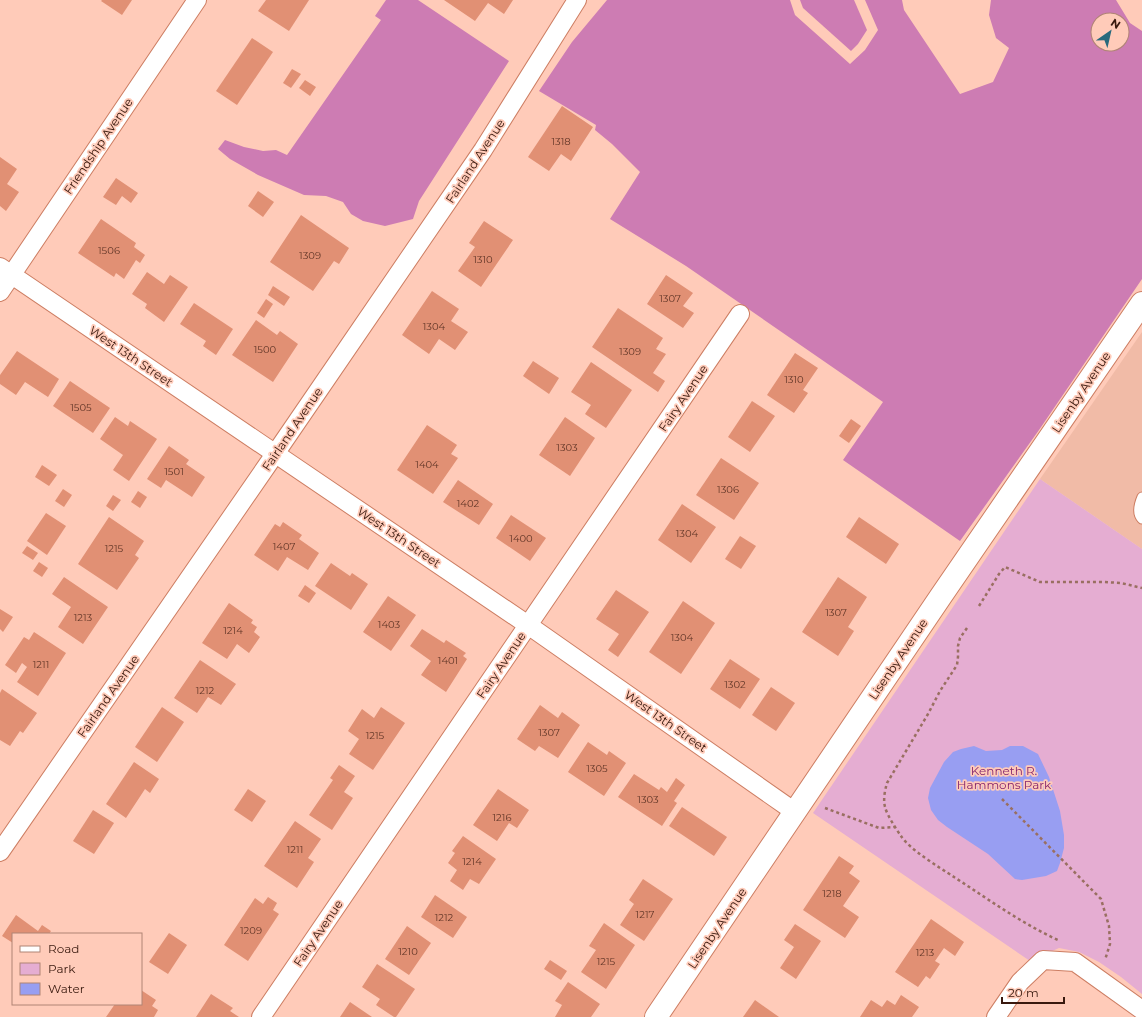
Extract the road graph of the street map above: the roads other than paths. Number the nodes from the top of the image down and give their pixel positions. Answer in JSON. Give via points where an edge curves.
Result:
{"nodes":[{"id":1,"x":197,"y":0,"type":"edge"},
{"id":2,"x":577,"y":0,"type":"edge"},
{"id":3,"x":6,"y":271,"type":"edge"},
{"id":4,"x":0,"y":292,"type":"edge"},
{"id":5,"x":1142,"y":303,"type":"edge"},
{"id":6,"x":740,"y":314,"type":"dead end"},
{"id":7,"x":275,"y":454,"type":"junction"},
{"id":8,"x":1142,"y":497,"type":"edge"},
{"id":9,"x":1142,"y":519,"type":"edge"},
{"id":10,"x":528,"y":625,"type":"junction"},
{"id":11,"x":795,"y":812,"type":"junction"},
{"id":12,"x":0,"y":852,"type":"edge"},
{"id":13,"x":1142,"y":1010,"type":"edge"},
{"id":14,"x":261,"y":1017,"type":"edge"},
{"id":15,"x":656,"y":1017,"type":"edge"},
{"id":16,"x":996,"y":1017,"type":"edge"}],
"edges":[{"from":1,"to":3,"type":"street","name":"Friendship Avenue"},
{"from":2,"to":7,"type":"street","name":"Fairland Avenue","via":[[483,150]]},
{"from":3,"to":4,"type":"street","name":"Friendship Avenue"},
{"from":3,"to":7,"type":"street","name":"West 13th Street"},
{"from":5,"to":11,"type":"main road","name":"Lisenby Avenue"},
{"from":6,"to":10,"type":"street","name":"Fairy Avenue"},
{"from":7,"to":10,"type":"street","name":"West 13th Street"},
{"from":7,"to":12,"type":"street","name":"Fairland Avenue"},
{"from":8,"to":9,"type":"lane","via":[[1138,504]]},
{"from":10,"to":11,"type":"street","name":"West 13th Street"},
{"from":10,"to":14,"type":"street","name":"Fairy Avenue"},
{"from":11,"to":15,"type":"main road","name":"Lisenby Avenue"},
{"from":13,"to":16,"type":"street","via":[[1075,962],[1043,960],[1020,982]]}]}
